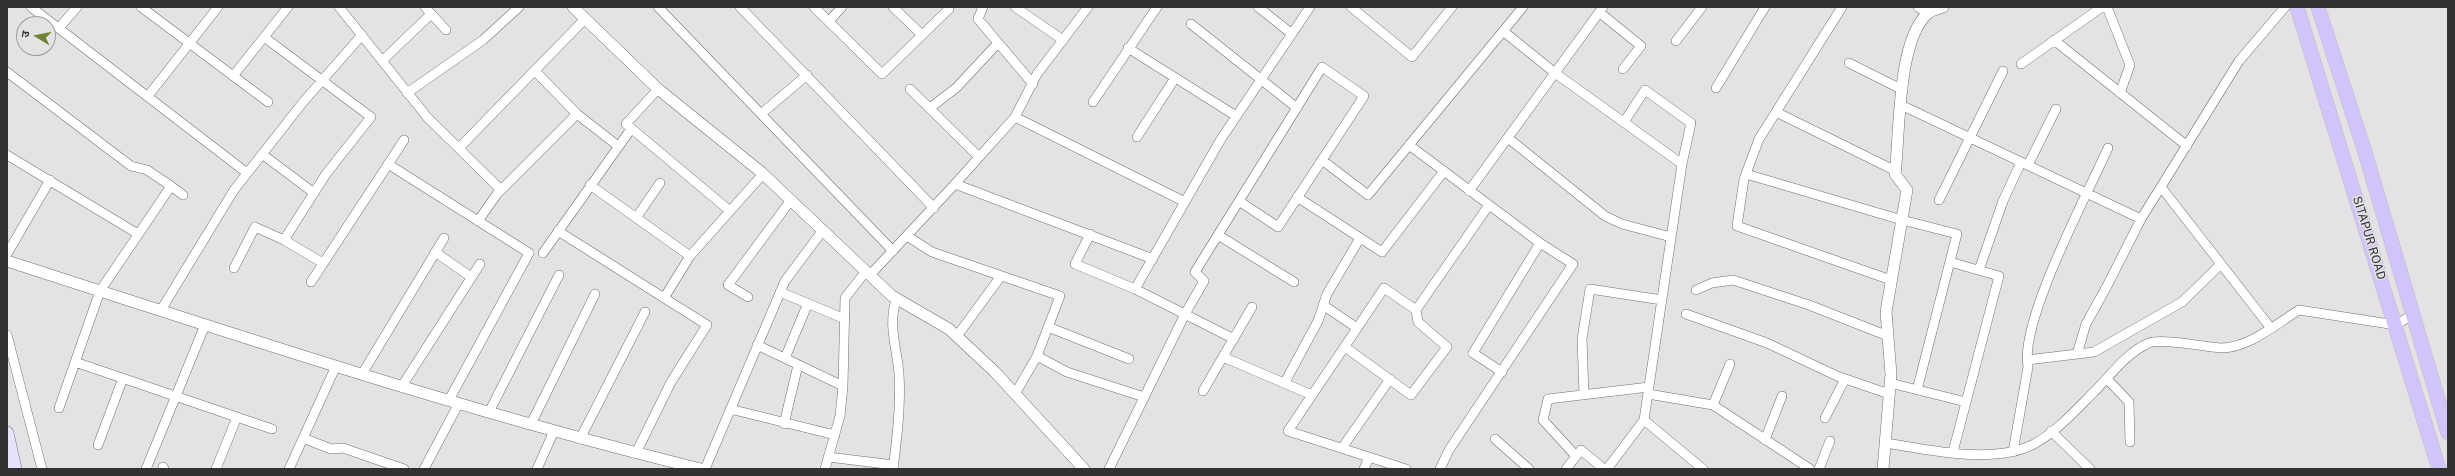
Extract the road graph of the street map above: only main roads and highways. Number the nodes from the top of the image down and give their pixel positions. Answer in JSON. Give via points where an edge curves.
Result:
{"nodes":[{"id":1,"x":2297,"y":7,"type":"edge"},
{"id":2,"x":2318,"y":7,"type":"edge"},
{"id":3,"x":7,"y":433,"type":"edge"},
{"id":4,"x":2448,"y":433,"type":"edge"},
{"id":5,"x":15,"y":469,"type":"edge"},
{"id":6,"x":2439,"y":469,"type":"edge"}],
"edges":[{"from":1,"to":6,"type":"main road","name":"SITAPUR ROAD"},
{"from":2,"to":4,"type":"main road","name":"SITAPUR ROAD"},
{"from":3,"to":5,"type":"main road"}]}
